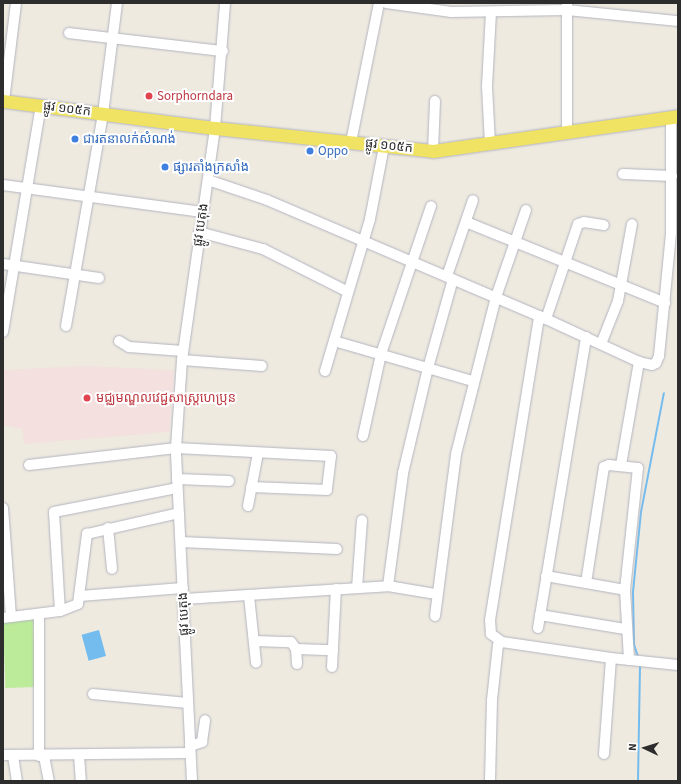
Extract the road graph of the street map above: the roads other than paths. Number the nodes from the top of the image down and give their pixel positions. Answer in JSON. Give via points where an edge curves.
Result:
{"nodes":[{"id":1,"x":16,"y":3,"type":"edge"},
{"id":2,"x":117,"y":3,"type":"edge"},
{"id":3,"x":225,"y":3,"type":"edge"},
{"id":4,"x":379,"y":3,"type":"edge"},
{"id":5,"x":386,"y":3,"type":"edge"},
{"id":6,"x":434,"y":7,"type":"edge"},
{"id":7,"x":567,"y":7,"type":"edge"},
{"id":8,"x":491,"y":13,"type":"junction"},
{"id":9,"x":678,"y":21,"type":"edge"},
{"id":10,"x":69,"y":33,"type":"dead end"},
{"id":11,"x":113,"y":38,"type":"junction"},
{"id":12,"x":223,"y":51,"type":"junction"},
{"id":13,"x":4,"y":101,"type":"edge"},
{"id":14,"x":435,"y":101,"type":"dead end"},
{"id":15,"x":41,"y":106,"type":"junction"},
{"id":16,"x":103,"y":114,"type":"junction"},
{"id":17,"x":675,"y":116,"type":"edge"},
{"id":18,"x":215,"y":128,"type":"junction"},
{"id":19,"x":567,"y":132,"type":"junction"},
{"id":20,"x":351,"y":142,"type":"junction"},
{"id":21,"x":490,"y":144,"type":"junction"},
{"id":22,"x":384,"y":146,"type":"junction"},
{"id":23,"x":433,"y":151,"type":"junction"},
{"id":24,"x":623,"y":174,"type":"dead end"},
{"id":25,"x":672,"y":176,"type":"junction"},
{"id":26,"x":208,"y":180,"type":"junction"},
{"id":27,"x":3,"y":185,"type":"edge"},
{"id":28,"x":29,"y":188,"type":"junction"},
{"id":29,"x":87,"y":197,"type":"junction"},
{"id":30,"x":473,"y":200,"type":"dead end"},
{"id":31,"x":431,"y":206,"type":"dead end"},
{"id":32,"x":526,"y":210,"type":"dead end"},
{"id":33,"x":202,"y":212,"type":"junction"},
{"id":34,"x":466,"y":222,"type":"junction"},
{"id":35,"x":632,"y":224,"type":"dead end"},
{"id":36,"x":604,"y":225,"type":"dead end"},
{"id":37,"x":200,"y":232,"type":"junction"},
{"id":38,"x":515,"y":240,"type":"junction"},
{"id":39,"x":364,"y":242,"type":"junction"},
{"id":40,"x":411,"y":261,"type":"junction"},
{"id":41,"x":565,"y":262,"type":"junction"},
{"id":42,"x":3,"y":264,"type":"edge"},
{"id":43,"x":14,"y":265,"type":"junction"},
{"id":44,"x":74,"y":274,"type":"junction"},
{"id":45,"x":450,"y":277,"type":"junction"},
{"id":46,"x":99,"y":278,"type":"dead end"},
{"id":47,"x":621,"y":285,"type":"junction"},
{"id":48,"x":348,"y":292,"type":"junction"},
{"id":49,"x":496,"y":297,"type":"junction"},
{"id":50,"x":665,"y":303,"type":"junction"},
{"id":51,"x":4,"y":315,"type":"edge"},
{"id":52,"x":542,"y":317,"type":"junction"},
{"id":53,"x":66,"y":326,"type":"dead end"},
{"id":54,"x":3,"y":332,"type":"edge"},
{"id":55,"x":586,"y":338,"type":"junction"},
{"id":56,"x":119,"y":340,"type":"dead end"},
{"id":57,"x":334,"y":341,"type":"junction"},
{"id":58,"x":601,"y":344,"type":"junction"},
{"id":59,"x":381,"y":354,"type":"junction"},
{"id":60,"x":183,"y":356,"type":"junction"},
{"id":61,"x":639,"y":362,"type":"junction"},
{"id":62,"x":262,"y":366,"type":"dead end"},
{"id":63,"x":428,"y":368,"type":"junction"},
{"id":64,"x":325,"y":371,"type":"dead end"},
{"id":65,"x":473,"y":381,"type":"junction"},
{"id":66,"x":363,"y":436,"type":"dead end"},
{"id":67,"x":176,"y":448,"type":"junction"},
{"id":68,"x":258,"y":453,"type":"junction"},
{"id":69,"x":29,"y":465,"type":"dead end"},
{"id":70,"x":621,"y":465,"type":"junction"},
{"id":71,"x":229,"y":481,"type":"dead end"},
{"id":72,"x":177,"y":484,"type":"junction"},
{"id":73,"x":251,"y":487,"type":"junction"},
{"id":74,"x":248,"y":506,"type":"dead end"},
{"id":75,"x":3,"y":508,"type":"edge"},
{"id":76,"x":179,"y":513,"type":"junction"},
{"id":77,"x":362,"y":520,"type":"dead end"},
{"id":78,"x":108,"y":528,"type":"junction"},
{"id":79,"x":181,"y":542,"type":"junction"},
{"id":80,"x":337,"y":549,"type":"dead end"},
{"id":81,"x":112,"y":569,"type":"dead end"},
{"id":82,"x":546,"y":576,"type":"junction"},
{"id":83,"x":586,"y":583,"type":"junction"},
{"id":84,"x":388,"y":586,"type":"junction"},
{"id":85,"x":183,"y":588,"type":"junction"},
{"id":86,"x":357,"y":588,"type":"junction"},
{"id":87,"x":336,"y":589,"type":"junction"},
{"id":88,"x":625,"y":590,"type":"junction"},
{"id":89,"x":436,"y":594,"type":"junction"},
{"id":90,"x":80,"y":596,"type":"junction"},
{"id":91,"x":249,"y":596,"type":"junction"},
{"id":92,"x":184,"y":599,"type":"junction"},
{"id":93,"x":60,"y":611,"type":"junction"},
{"id":94,"x":38,"y":614,"type":"junction"},
{"id":95,"x":540,"y":615,"type":"junction"},
{"id":96,"x":435,"y":616,"type":"dead end"},
{"id":97,"x":7,"y":617,"type":"edge"},
{"id":98,"x":538,"y":628,"type":"dead end"},
{"id":99,"x":626,"y":629,"type":"junction"},
{"id":100,"x":254,"y":641,"type":"junction"},
{"id":101,"x":502,"y":642,"type":"junction"},
{"id":102,"x":296,"y":649,"type":"junction"},
{"id":103,"x":333,"y":650,"type":"junction"},
{"id":104,"x":611,"y":658,"type":"junction"},
{"id":105,"x":631,"y":660,"type":"junction"},
{"id":106,"x":256,"y":663,"type":"dead end"},
{"id":107,"x":297,"y":664,"type":"dead end"},
{"id":108,"x":678,"y":665,"type":"edge"},
{"id":109,"x":332,"y":666,"type":"dead end"},
{"id":110,"x":93,"y":694,"type":"dead end"},
{"id":111,"x":188,"y":703,"type":"junction"},
{"id":112,"x":205,"y":720,"type":"dead end"},
{"id":113,"x":190,"y":750,"type":"junction"},
{"id":114,"x":604,"y":754,"type":"dead end"},
{"id":115,"x":79,"y":755,"type":"junction"},
{"id":116,"x":8,"y":756,"type":"edge"},
{"id":117,"x":41,"y":756,"type":"junction"},
{"id":118,"x":17,"y":781,"type":"edge"},
{"id":119,"x":49,"y":781,"type":"edge"},
{"id":120,"x":81,"y":781,"type":"edge"},
{"id":121,"x":192,"y":781,"type":"edge"},
{"id":122,"x":490,"y":781,"type":"edge"}],
"edges":[{"from":1,"to":13,"type":"street"},
{"from":2,"to":11,"type":"street"},
{"from":3,"to":12,"type":"street","name":"ផ្លូវ បេតុង"},
{"from":4,"to":20,"type":"street"},
{"from":5,"to":6,"type":"street"},
{"from":6,"to":8,"type":"street"},
{"from":7,"to":8,"type":"street"},
{"from":7,"to":9,"type":"street"},
{"from":7,"to":19,"type":"street"},
{"from":8,"to":21,"type":"street","via":[[488,79]]},
{"from":10,"to":11,"type":"street"},
{"from":11,"to":12,"type":"street"},
{"from":11,"to":16,"type":"street"},
{"from":12,"to":18,"type":"street","name":"ផ្លូវ បេតុង"},
{"from":13,"to":15,"type":"main road","name":"ផ្លូវ ១០៥ក"},
{"from":14,"to":23,"type":"street"},
{"from":15,"to":16,"type":"main road","name":"ផ្លូវ ១០៥ក"},
{"from":15,"to":28,"type":"street"},
{"from":16,"to":18,"type":"main road","name":"ផ្លូវ ១០៥ក"},
{"from":16,"to":29,"type":"street"},
{"from":17,"to":19,"type":"main road","name":"ផ្លូវ ១០៥ក"},
{"from":17,"to":25,"type":"street"},
{"from":18,"to":20,"type":"main road","name":"ផ្លូវ ១០៥ក"},
{"from":18,"to":26,"type":"street","name":"ផ្លូវ បេតុង"},
{"from":19,"to":21,"type":"main road","name":"ផ្លូវ ១០៥ក"},
{"from":20,"to":22,"type":"main road","name":"ផ្លូវ ១០៥ក"},
{"from":21,"to":23,"type":"main road","name":"ផ្លូវ ១០៥ក"},
{"from":22,"to":23,"type":"main road","name":"ផ្លូវ ១០៥ក"},
{"from":22,"to":39,"type":"street"},
{"from":24,"to":25,"type":"street"},
{"from":25,"to":50,"type":"street"},
{"from":26,"to":33,"type":"street","name":"ផ្លូវ បេតុង"},
{"from":26,"to":39,"type":"street","via":[[267,200]]},
{"from":27,"to":28,"type":"street"},
{"from":28,"to":29,"type":"street"},
{"from":28,"to":43,"type":"street"},
{"from":29,"to":33,"type":"street"},
{"from":29,"to":44,"type":"street"},
{"from":30,"to":34,"type":"street"},
{"from":31,"to":40,"type":"street"},
{"from":32,"to":38,"type":"street"},
{"from":33,"to":37,"type":"street","name":"ផ្លូវ បេតុង"},
{"from":34,"to":38,"type":"street"},
{"from":34,"to":45,"type":"street"},
{"from":35,"to":47,"type":"street"},
{"from":36,"to":41,"type":"street","via":[[584,222],[578,224]]},
{"from":37,"to":48,"type":"street","via":[[263,249]]},
{"from":37,"to":60,"type":"street","name":"ផ្លូវ បេតុង"},
{"from":38,"to":41,"type":"street"},
{"from":38,"to":49,"type":"street"},
{"from":39,"to":40,"type":"street"},
{"from":39,"to":48,"type":"street"},
{"from":40,"to":45,"type":"street"},
{"from":40,"to":59,"type":"street"},
{"from":41,"to":47,"type":"street"},
{"from":41,"to":52,"type":"street"},
{"from":42,"to":43,"type":"street"},
{"from":43,"to":44,"type":"street"},
{"from":43,"to":51,"type":"street"},
{"from":44,"to":46,"type":"street"},
{"from":44,"to":53,"type":"street"},
{"from":45,"to":49,"type":"street"},
{"from":45,"to":63,"type":"street"},
{"from":47,"to":50,"type":"street"},
{"from":47,"to":58,"type":"street","via":[[618,301]]},
{"from":48,"to":57,"type":"street"},
{"from":49,"to":52,"type":"street"},
{"from":49,"to":65,"type":"street"},
{"from":50,"to":61,"type":"street","via":[[656,363],[652,365]]},
{"from":51,"to":54,"type":"street"},
{"from":52,"to":55,"type":"street"},
{"from":52,"to":101,"type":"street","via":[[490,620],[491,634]]},
{"from":55,"to":58,"type":"street"},
{"from":55,"to":82,"type":"street"},
{"from":56,"to":60,"type":"street","via":[[129,347]]},
{"from":57,"to":59,"type":"street"},
{"from":57,"to":64,"type":"street"},
{"from":58,"to":61,"type":"street"},
{"from":59,"to":63,"type":"street"},
{"from":59,"to":66,"type":"street"},
{"from":60,"to":62,"type":"street"},
{"from":60,"to":67,"type":"street","name":"ផ្លូវ បេតុង"},
{"from":61,"to":70,"type":"street"},
{"from":63,"to":65,"type":"street"},
{"from":63,"to":84,"type":"street","via":[[403,473]]},
{"from":65,"to":89,"type":"street","via":[[456,454]]},
{"from":67,"to":68,"type":"street"},
{"from":67,"to":69,"type":"street"},
{"from":67,"to":72,"type":"street","name":"ផ្លូវ បេតុង"},
{"from":68,"to":73,"type":"street"},
{"from":68,"to":73,"type":"street","via":[[330,454],[327,490]]},
{"from":70,"to":83,"type":"street","via":[[606,465],[603,469]]},
{"from":70,"to":88,"type":"street","via":[[638,468],[640,472]]},
{"from":71,"to":72,"type":"street"},
{"from":72,"to":76,"type":"street","name":"ផ្លូវ បេតុង"},
{"from":72,"to":93,"type":"street","via":[[54,512]]},
{"from":73,"to":74,"type":"street"},
{"from":75,"to":97,"type":"street"},
{"from":76,"to":78,"type":"street"},
{"from":76,"to":79,"type":"street","name":"ផ្លូវ បេតុង"},
{"from":77,"to":86,"type":"street"},
{"from":78,"to":81,"type":"street"},
{"from":78,"to":90,"type":"street","via":[[86,536]]},
{"from":79,"to":80,"type":"street"},
{"from":79,"to":85,"type":"street","name":"ផ្លូវ បេតុង"},
{"from":82,"to":83,"type":"street"},
{"from":82,"to":95,"type":"street"},
{"from":83,"to":88,"type":"street"},
{"from":84,"to":86,"type":"street"},
{"from":84,"to":89,"type":"street"},
{"from":85,"to":90,"type":"street"},
{"from":85,"to":92,"type":"street","name":"ផ្លូវ បេតុង"},
{"from":86,"to":87,"type":"street"},
{"from":87,"to":91,"type":"street"},
{"from":87,"to":103,"type":"street"},
{"from":88,"to":99,"type":"street"},
{"from":89,"to":96,"type":"street"},
{"from":90,"to":93,"type":"street","via":[[78,604]]},
{"from":91,"to":92,"type":"street"},
{"from":91,"to":100,"type":"street"},
{"from":92,"to":111,"type":"street","name":"ផ្លូវ បេតុង"},
{"from":93,"to":94,"type":"street"},
{"from":94,"to":97,"type":"street"},
{"from":94,"to":117,"type":"street"},
{"from":95,"to":98,"type":"street"},
{"from":95,"to":99,"type":"street"},
{"from":99,"to":105,"type":"street"},
{"from":100,"to":102,"type":"street","via":[[288,641]]},
{"from":100,"to":106,"type":"street"},
{"from":101,"to":104,"type":"street"},
{"from":101,"to":122,"type":"street","via":[[498,646],[492,700]]},
{"from":102,"to":103,"type":"street"},
{"from":102,"to":107,"type":"street"},
{"from":103,"to":109,"type":"street"},
{"from":104,"to":105,"type":"street"},
{"from":104,"to":114,"type":"street"},
{"from":105,"to":108,"type":"street"},
{"from":110,"to":111,"type":"street"},
{"from":111,"to":113,"type":"street","name":"ផ្លូវ បេតុង"},
{"from":112,"to":113,"type":"street","via":[[202,742]]},
{"from":113,"to":115,"type":"street"},
{"from":113,"to":121,"type":"street","name":"ផ្លូវ បេតុង"},
{"from":115,"to":117,"type":"street"},
{"from":115,"to":120,"type":"street"},
{"from":116,"to":117,"type":"street"},
{"from":116,"to":118,"type":"street"},
{"from":117,"to":119,"type":"street"}]}
